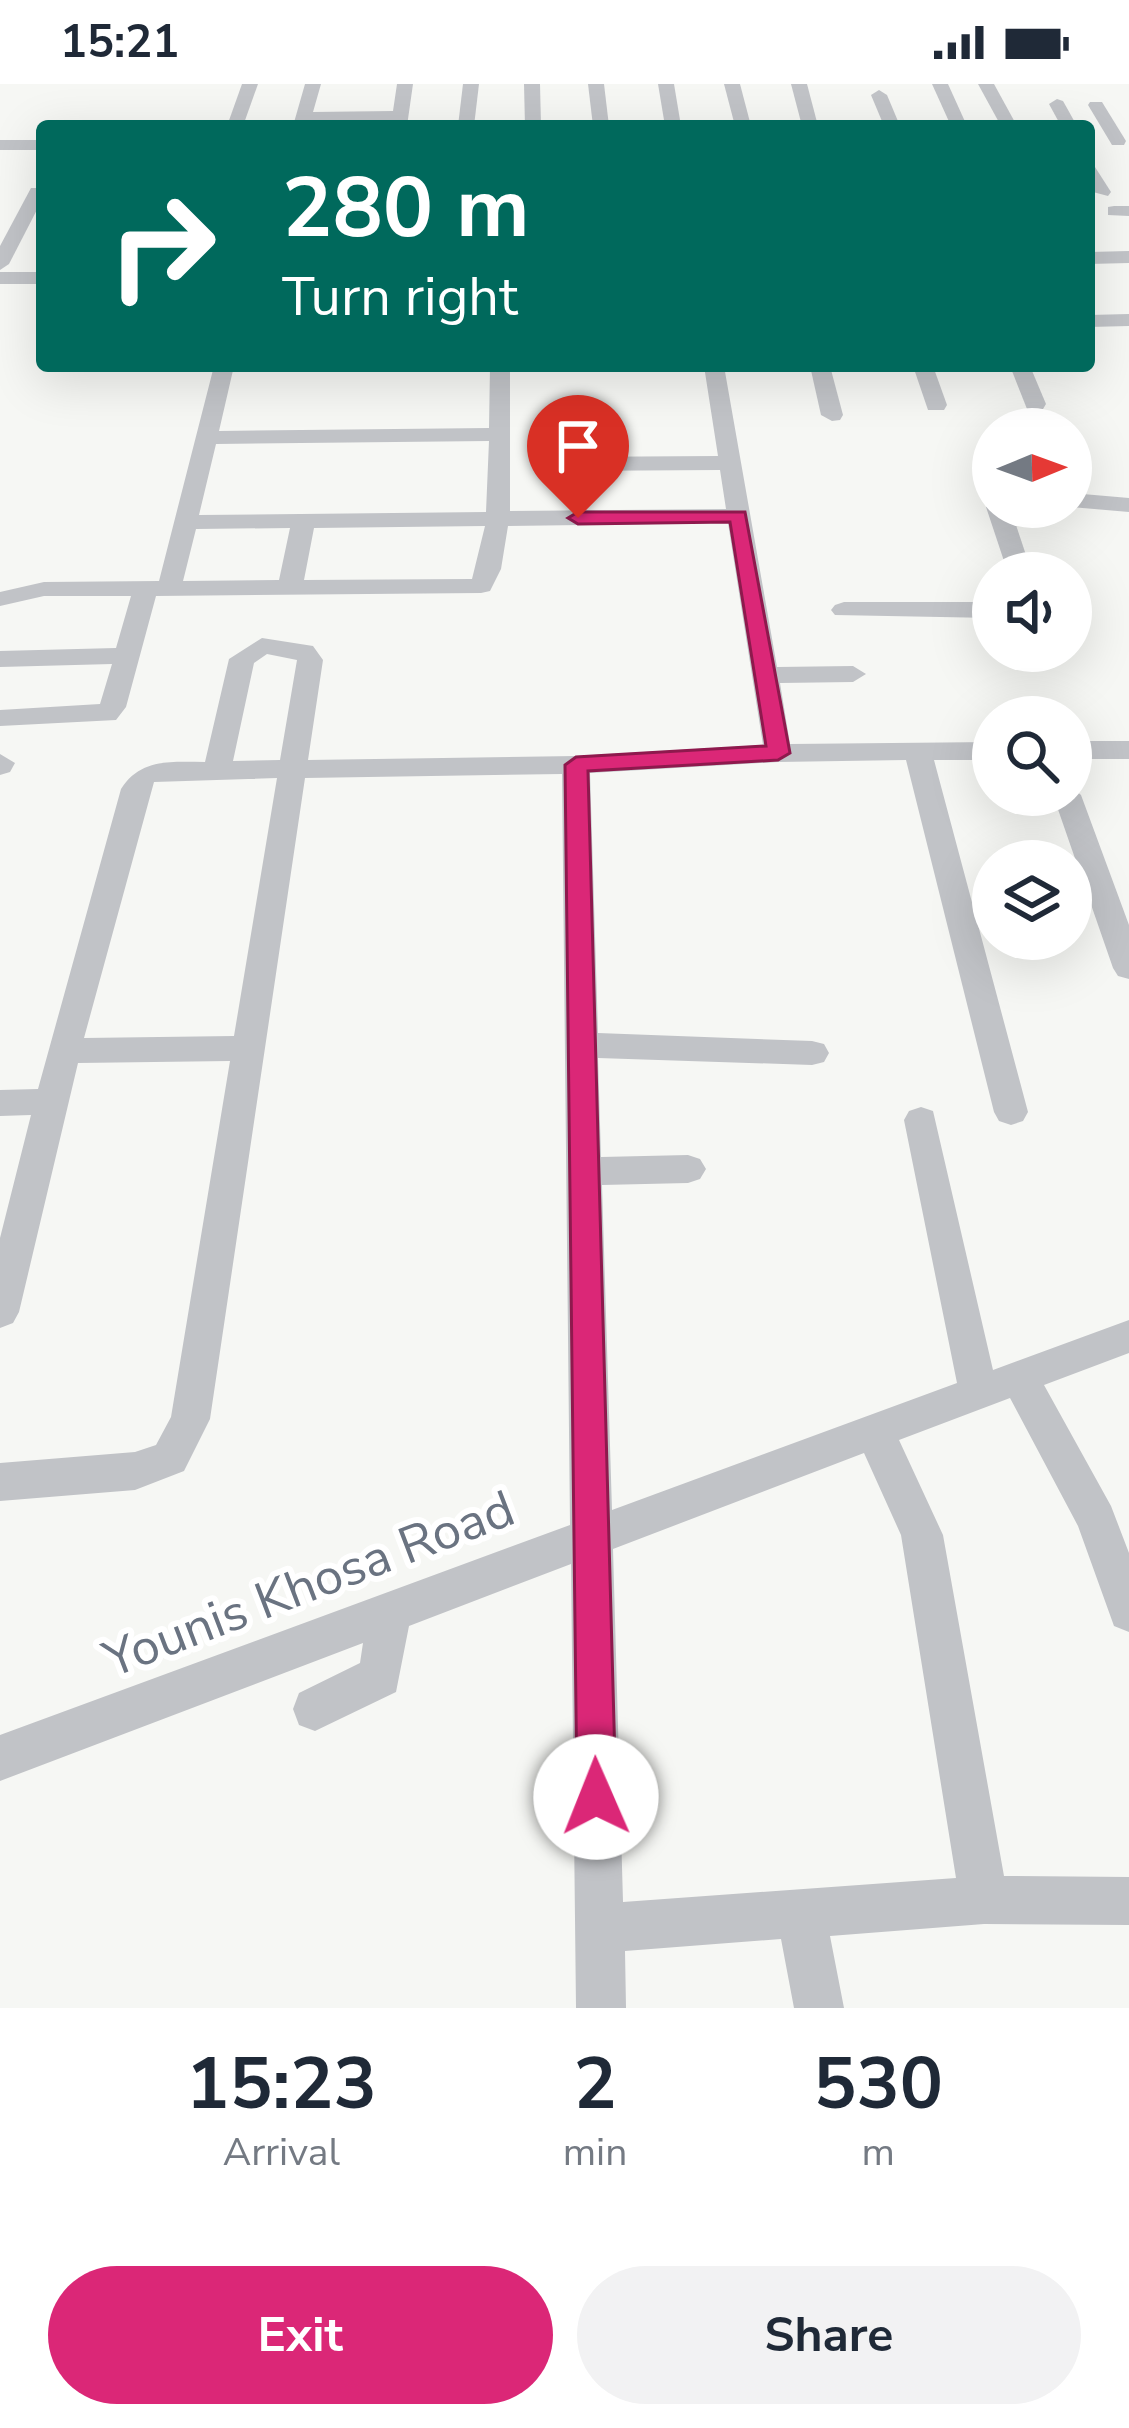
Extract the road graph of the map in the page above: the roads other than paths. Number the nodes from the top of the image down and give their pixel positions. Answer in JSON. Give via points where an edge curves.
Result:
{"nodes":[{"id":1,"x":250,"y":84,"type":"edge"},
{"id":2,"x":313,"y":84,"type":"edge"},
{"id":3,"x":405,"y":84,"type":"edge"},
{"id":4,"x":470,"y":84,"type":"edge"},
{"id":5,"x":532,"y":84,"type":"edge"},
{"id":6,"x":596,"y":84,"type":"edge"},
{"id":7,"x":666,"y":84,"type":"edge"},
{"id":8,"x":732,"y":84,"type":"edge"},
{"id":9,"x":799,"y":84,"type":"edge"},
{"id":10,"x":940,"y":84,"type":"edge"},
{"id":11,"x":986,"y":84,"type":"edge"},
{"id":12,"x":879,"y":94,"type":"dead end"},
{"id":13,"x":1058,"y":104,"type":"dead end"},
{"id":14,"x":1096,"y":105,"type":"dead end"},
{"id":15,"x":237,"y":120,"type":"edge"},
{"id":16,"x":303,"y":120,"type":"edge"},
{"id":17,"x":399,"y":120,"type":"edge"},
{"id":18,"x":467,"y":120,"type":"edge"},
{"id":19,"x":533,"y":120,"type":"edge"},
{"id":20,"x":600,"y":120,"type":"edge"},
{"id":21,"x":672,"y":120,"type":"edge"},
{"id":22,"x":741,"y":120,"type":"edge"},
{"id":23,"x":808,"y":120,"type":"edge"},
{"id":24,"x":890,"y":120,"type":"edge"},
{"id":25,"x":956,"y":120,"type":"edge"},
{"id":26,"x":1006,"y":120,"type":"edge"},
{"id":27,"x":1066,"y":120,"type":"edge"},
{"id":28,"x":1124,"y":141,"type":"edge"},
{"id":29,"x":0,"y":145,"type":"edge"},
{"id":30,"x":36,"y":145,"type":"edge"},
{"id":31,"x":1095,"y":181,"type":"edge"},
{"id":32,"x":33,"y":192,"type":"edge"},
{"id":33,"x":1102,"y":192,"type":"dead end"},
{"id":34,"x":9,"y":233,"type":"edge"},
{"id":35,"x":1095,"y":257,"type":"edge"},
{"id":36,"x":1129,"y":257,"type":"edge"},
{"id":37,"x":0,"y":264,"type":"edge"},
{"id":38,"x":0,"y":278,"type":"edge"},
{"id":39,"x":36,"y":278,"type":"edge"},
{"id":40,"x":1129,"y":320,"type":"edge"},
{"id":41,"x":1095,"y":321,"type":"edge"},
{"id":42,"x":222,"y":372,"type":"edge"},
{"id":43,"x":500,"y":372,"type":"edge"},
{"id":44,"x":715,"y":372,"type":"edge"},
{"id":45,"x":821,"y":372,"type":"edge"},
{"id":46,"x":925,"y":372,"type":"edge"},
{"id":47,"x":1022,"y":372,"type":"edge"},
{"id":48,"x":1035,"y":404,"type":"dead end"},
{"id":49,"x":937,"y":405,"type":"dead end"},
{"id":50,"x":832,"y":415,"type":"dead end"},
{"id":51,"x":499,"y":434,"type":"junction"},
{"id":52,"x":206,"y":438,"type":"junction"},
{"id":53,"x":730,"y":463,"type":"junction"},
{"id":54,"x":562,"y":464,"type":"dead end"},
{"id":55,"x":1092,"y":502,"type":"edge"},
{"id":56,"x":1129,"y":505,"type":"edge"},
{"id":57,"x":739,"y":516,"type":"junction"},
{"id":58,"x":497,"y":519,"type":"junction"},
{"id":59,"x":303,"y":521,"type":"junction"},
{"id":60,"x":184,"y":522,"type":"junction"},
{"id":61,"x":157,"y":589,"type":"junction"},
{"id":62,"x":290,"y":589,"type":"junction"},
{"id":63,"x":0,"y":599,"type":"edge"},
{"id":64,"x":844,"y":610,"type":"dead end"},
{"id":65,"x":972,"y":610,"type":"edge"},
{"id":66,"x":127,"y":656,"type":"junction"},
{"id":67,"x":0,"y":659,"type":"edge"},
{"id":68,"x":854,"y":674,"type":"dead end"},
{"id":69,"x":765,"y":675,"type":"junction"},
{"id":70,"x":0,"y":718,"type":"edge"},
{"id":71,"x":1092,"y":750,"type":"edge"},
{"id":72,"x":1129,"y":750,"type":"edge"},
{"id":73,"x":972,"y":751,"type":"edge"},
{"id":74,"x":918,"y":752,"type":"junction"},
{"id":75,"x":778,"y":753,"type":"junction"},
{"id":76,"x":576,"y":765,"type":"junction"},
{"id":77,"x":292,"y":769,"type":"junction"},
{"id":78,"x":217,"y":770,"type":"junction"},
{"id":79,"x":1077,"y":816,"type":"edge"},
{"id":80,"x":1118,"y":904,"type":"edge"},
{"id":81,"x":1129,"y":968,"type":"edge"},
{"id":82,"x":582,"y":1045,"type":"junction"},
{"id":83,"x":248,"y":1048,"type":"junction"},
{"id":84,"x":64,"y":1052,"type":"junction"},
{"id":85,"x":812,"y":1053,"type":"dead end"},
{"id":86,"x":0,"y":1102,"type":"edge"},
{"id":87,"x":52,"y":1102,"type":"junction"},
{"id":88,"x":1012,"y":1112,"type":"dead end"},
{"id":89,"x":921,"y":1120,"type":"dead end"},
{"id":90,"x":688,"y":1169,"type":"dead end"},
{"id":91,"x":584,"y":1171,"type":"junction"},
{"id":92,"x":0,"y":1312,"type":"edge"},
{"id":93,"x":1129,"y":1336,"type":"edge"},
{"id":94,"x":1019,"y":1376,"type":"junction"},
{"id":95,"x":978,"y":1392,"type":"junction"},
{"id":96,"x":874,"y":1430,"type":"junction"},
{"id":97,"x":0,"y":1482,"type":"edge"},
{"id":98,"x":591,"y":1535,"type":"junction"},
{"id":99,"x":389,"y":1611,"type":"junction"},
{"id":100,"x":1129,"y":1611,"type":"edge"},
{"id":101,"x":315,"y":1708,"type":"dead end"},
{"id":102,"x":0,"y":1758,"type":"edge"},
{"id":103,"x":985,"y":1900,"type":"junction"},
{"id":104,"x":1129,"y":1901,"type":"edge"},
{"id":105,"x":801,"y":1914,"type":"junction"},
{"id":106,"x":599,"y":1928,"type":"junction"},
{"id":107,"x":601,"y":2008,"type":"edge"},
{"id":108,"x":819,"y":2008,"type":"edge"}],
"edges":[{"from":1,"to":15,"type":"street"},
{"from":2,"to":16,"type":"street"},
{"from":3,"to":17,"type":"street"},
{"from":4,"to":18,"type":"street"},
{"from":5,"to":19,"type":"street"},
{"from":6,"to":20,"type":"street"},
{"from":7,"to":21,"type":"street"},
{"from":8,"to":22,"type":"street"},
{"from":9,"to":23,"type":"street"},
{"from":10,"to":25,"type":"street"},
{"from":11,"to":26,"type":"street"},
{"from":12,"to":24,"type":"street"},
{"from":13,"to":27,"type":"street"},
{"from":14,"to":28,"type":"street"},
{"from":29,"to":30,"type":"street"},
{"from":31,"to":33,"type":"street"},
{"from":32,"to":34,"type":"street"},
{"from":34,"to":37,"type":"street"},
{"from":35,"to":36,"type":"street"},
{"from":38,"to":39,"type":"street"},
{"from":40,"to":41,"type":"street"},
{"from":42,"to":52,"type":"street"},
{"from":43,"to":51,"type":"street"},
{"from":44,"to":53,"type":"street"},
{"from":45,"to":50,"type":"street"},
{"from":46,"to":49,"type":"street"},
{"from":47,"to":48,"type":"street"},
{"from":51,"to":52,"type":"street"},
{"from":51,"to":58,"type":"street"},
{"from":52,"to":60,"type":"street"},
{"from":53,"to":54,"type":"street"},
{"from":53,"to":57,"type":"street"},
{"from":55,"to":56,"type":"street"},
{"from":57,"to":58,"type":"street"},
{"from":57,"to":69,"type":"street"},
{"from":58,"to":59,"type":"street"},
{"from":58,"to":62,"type":"street","via":[[481,586]]},
{"from":59,"to":60,"type":"street"},
{"from":59,"to":62,"type":"street"},
{"from":60,"to":61,"type":"street"},
{"from":61,"to":62,"type":"street"},
{"from":61,"to":63,"type":"street","via":[[44,589]]},
{"from":61,"to":66,"type":"street"},
{"from":64,"to":65,"type":"street"},
{"from":66,"to":67,"type":"street"},
{"from":66,"to":70,"type":"street","via":[[106,714]]},
{"from":68,"to":69,"type":"street"},
{"from":69,"to":75,"type":"street"},
{"from":71,"to":72,"type":"street"},
{"from":73,"to":74,"type":"street"},
{"from":74,"to":75,"type":"street"},
{"from":74,"to":88,"type":"street"},
{"from":75,"to":76,"type":"street"},
{"from":76,"to":77,"type":"street"},
{"from":76,"to":82,"type":"street"},
{"from":77,"to":78,"type":"street"},
{"from":77,"to":78,"type":"street","via":[[310,660],[289,646],[262,646],[242,659]]},
{"from":77,"to":83,"type":"street"},
{"from":78,"to":84,"type":"street","via":[[161,771],[135,789]]},
{"from":79,"to":80,"type":"street"},
{"from":80,"to":81,"type":"street"},
{"from":82,"to":85,"type":"street"},
{"from":82,"to":91,"type":"street"},
{"from":83,"to":84,"type":"street"},
{"from":83,"to":97,"type":"street","via":[[190,1419],[170,1458],[135,1471]]},
{"from":84,"to":87,"type":"street"},
{"from":86,"to":87,"type":"street"},
{"from":87,"to":92,"type":"street"},
{"from":89,"to":95,"type":"street"},
{"from":90,"to":91,"type":"street"},
{"from":91,"to":98,"type":"street"},
{"from":93,"to":94,"type":"street","name":"Younis Khosa Road"},
{"from":94,"to":95,"type":"street","name":"Younis Khosa Road"},
{"from":94,"to":100,"type":"street","via":[[1096,1520]]},
{"from":95,"to":96,"type":"street","name":"Younis Khosa Road"},
{"from":96,"to":98,"type":"street","name":"Younis Khosa Road"},
{"from":96,"to":103,"type":"street","via":[[922,1535]]},
{"from":98,"to":99,"type":"street","name":"Younis Khosa Road"},
{"from":98,"to":106,"type":"street"},
{"from":99,"to":101,"type":"street","via":[[380,1676]]},
{"from":99,"to":102,"type":"street","name":"Younis Khosa Road"},
{"from":103,"to":104,"type":"street"},
{"from":103,"to":105,"type":"street"},
{"from":105,"to":106,"type":"street"},
{"from":105,"to":108,"type":"street"},
{"from":106,"to":107,"type":"street"}]}
